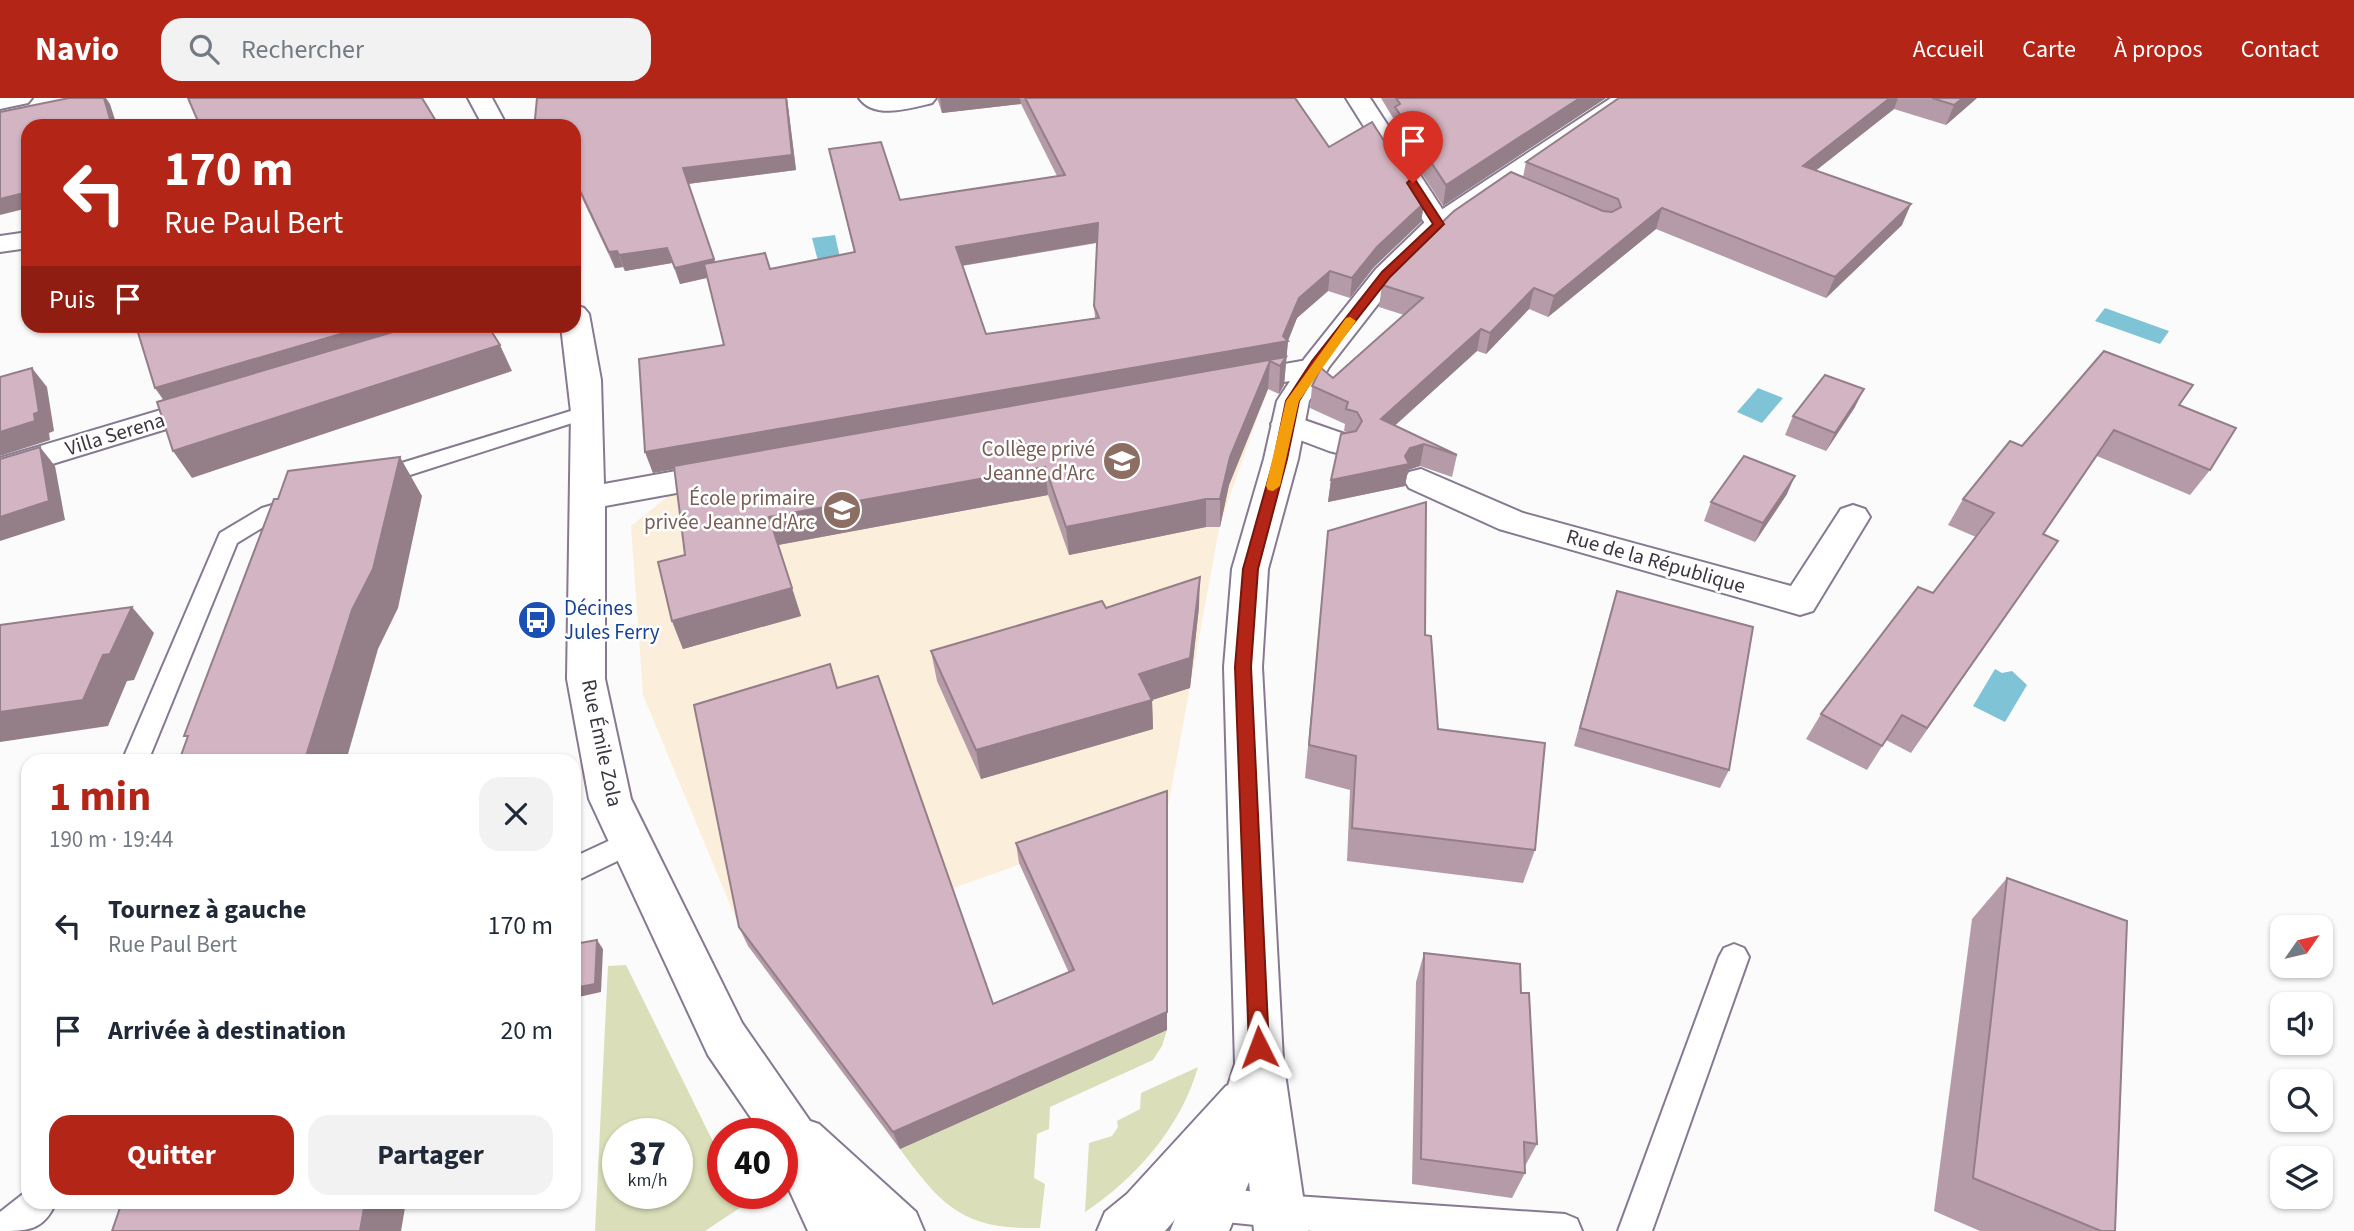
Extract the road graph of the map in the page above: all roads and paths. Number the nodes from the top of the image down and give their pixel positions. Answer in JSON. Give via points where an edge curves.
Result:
{"nodes":[{"id":1,"x":20,"y":98,"type":"edge"},
{"id":2,"x":480,"y":98,"type":"edge"},
{"id":3,"x":871,"y":98,"type":"edge"},
{"id":4,"x":924,"y":98,"type":"edge"},
{"id":5,"x":1358,"y":98,"type":"edge"},
{"id":6,"x":1627,"y":98,"type":"edge"},
{"id":7,"x":0,"y":102,"type":"edge"},
{"id":8,"x":491,"y":119,"type":"edge"},
{"id":9,"x":1439,"y":224,"type":"junction"},
{"id":10,"x":21,"y":241,"type":"edge"},
{"id":11,"x":0,"y":244,"type":"edge"},
{"id":12,"x":577,"y":333,"type":"edge"},
{"id":13,"x":1313,"y":368,"type":"junction"},
{"id":14,"x":1205,"y":387,"type":"edge"},
{"id":15,"x":236,"y":397,"type":"edge"},
{"id":16,"x":587,"y":412,"type":"junction"},
{"id":17,"x":1287,"y":424,"type":"junction"},
{"id":18,"x":1341,"y":444,"type":"edge"},
{"id":19,"x":757,"y":467,"type":"edge"},
{"id":20,"x":0,"y":470,"type":"edge"},
{"id":21,"x":1421,"y":480,"type":"dead end"},
{"id":22,"x":359,"y":484,"type":"edge"},
{"id":23,"x":321,"y":496,"type":"edge"},
{"id":24,"x":587,"y":498,"type":"junction"},
{"id":25,"x":1853,"y":517,"type":"dead end"},
{"id":26,"x":138,"y":754,"type":"edge"},
{"id":27,"x":630,"y":842,"type":"junction"},
{"id":28,"x":581,"y":866,"type":"edge"},
{"id":29,"x":1734,"y":957,"type":"dead end"},
{"id":30,"x":1253,"y":1079,"type":"junction"},
{"id":31,"x":780,"y":1118,"type":"edge"},
{"id":32,"x":798,"y":1138,"type":"edge"},
{"id":33,"x":798,"y":1151,"type":"edge"},
{"id":34,"x":31,"y":1209,"type":"edge"},
{"id":35,"x":1207,"y":1218,"type":"edge"},
{"id":36,"x":1281,"y":1221,"type":"edge"},
{"id":37,"x":4,"y":1231,"type":"edge"},
{"id":38,"x":835,"y":1231,"type":"edge"},
{"id":39,"x":897,"y":1231,"type":"edge"},
{"id":40,"x":1124,"y":1231,"type":"edge"},
{"id":41,"x":1565,"y":1231,"type":"edge"},
{"id":42,"x":1635,"y":1231,"type":"edge"}],
"edges":[{"from":1,"to":7,"type":"street"},
{"from":2,"to":8,"type":"street"},
{"from":3,"to":4,"type":"street","via":[[881,104]]},
{"from":5,"to":9,"type":"street"},
{"from":6,"to":9,"type":"street","via":[[1512,187]]},
{"from":9,"to":13,"type":"street","via":[[1386,275]]},
{"from":10,"to":11,"type":"street"},
{"from":12,"to":16,"type":"street","name":"Rue Émile Zola"},
{"from":13,"to":14,"type":"street"},
{"from":13,"to":17,"type":"street","via":[[1293,401]]},
{"from":15,"to":20,"type":"street","name":"Villa Serena"},
{"from":16,"to":22,"type":"lane"},
{"from":16,"to":24,"type":"street","name":"Rue Émile Zola"},
{"from":17,"to":18,"type":"street"},
{"from":17,"to":30,"type":"street","via":[[1251,569],[1243,667]]},
{"from":19,"to":24,"type":"street"},
{"from":21,"to":25,"type":"street","name":"Rue de la République","via":[[1511,521],[1800,602]]},
{"from":23,"to":26,"type":"lane","via":[[270,513],[228,538]]},
{"from":24,"to":27,"type":"street","name":"Rue Émile Zola","via":[[586,679],[610,799]]},
{"from":27,"to":28,"type":"lane"},
{"from":27,"to":31,"type":"street","name":"Rue Émile Zola","via":[[725,1039]]},
{"from":29,"to":42,"type":"lane"},
{"from":30,"to":35,"type":"street"},
{"from":30,"to":36,"type":"street"},
{"from":30,"to":40,"type":"street","via":[[1146,1213]]},
{"from":32,"to":39,"type":"street","name":"Rue Émile Zola"},
{"from":33,"to":38,"type":"street","name":"Rue Émile Zola"},
{"from":34,"to":37,"type":"lane"},
{"from":35,"to":36,"type":"lane"},
{"from":36,"to":41,"type":"lane"}]}
